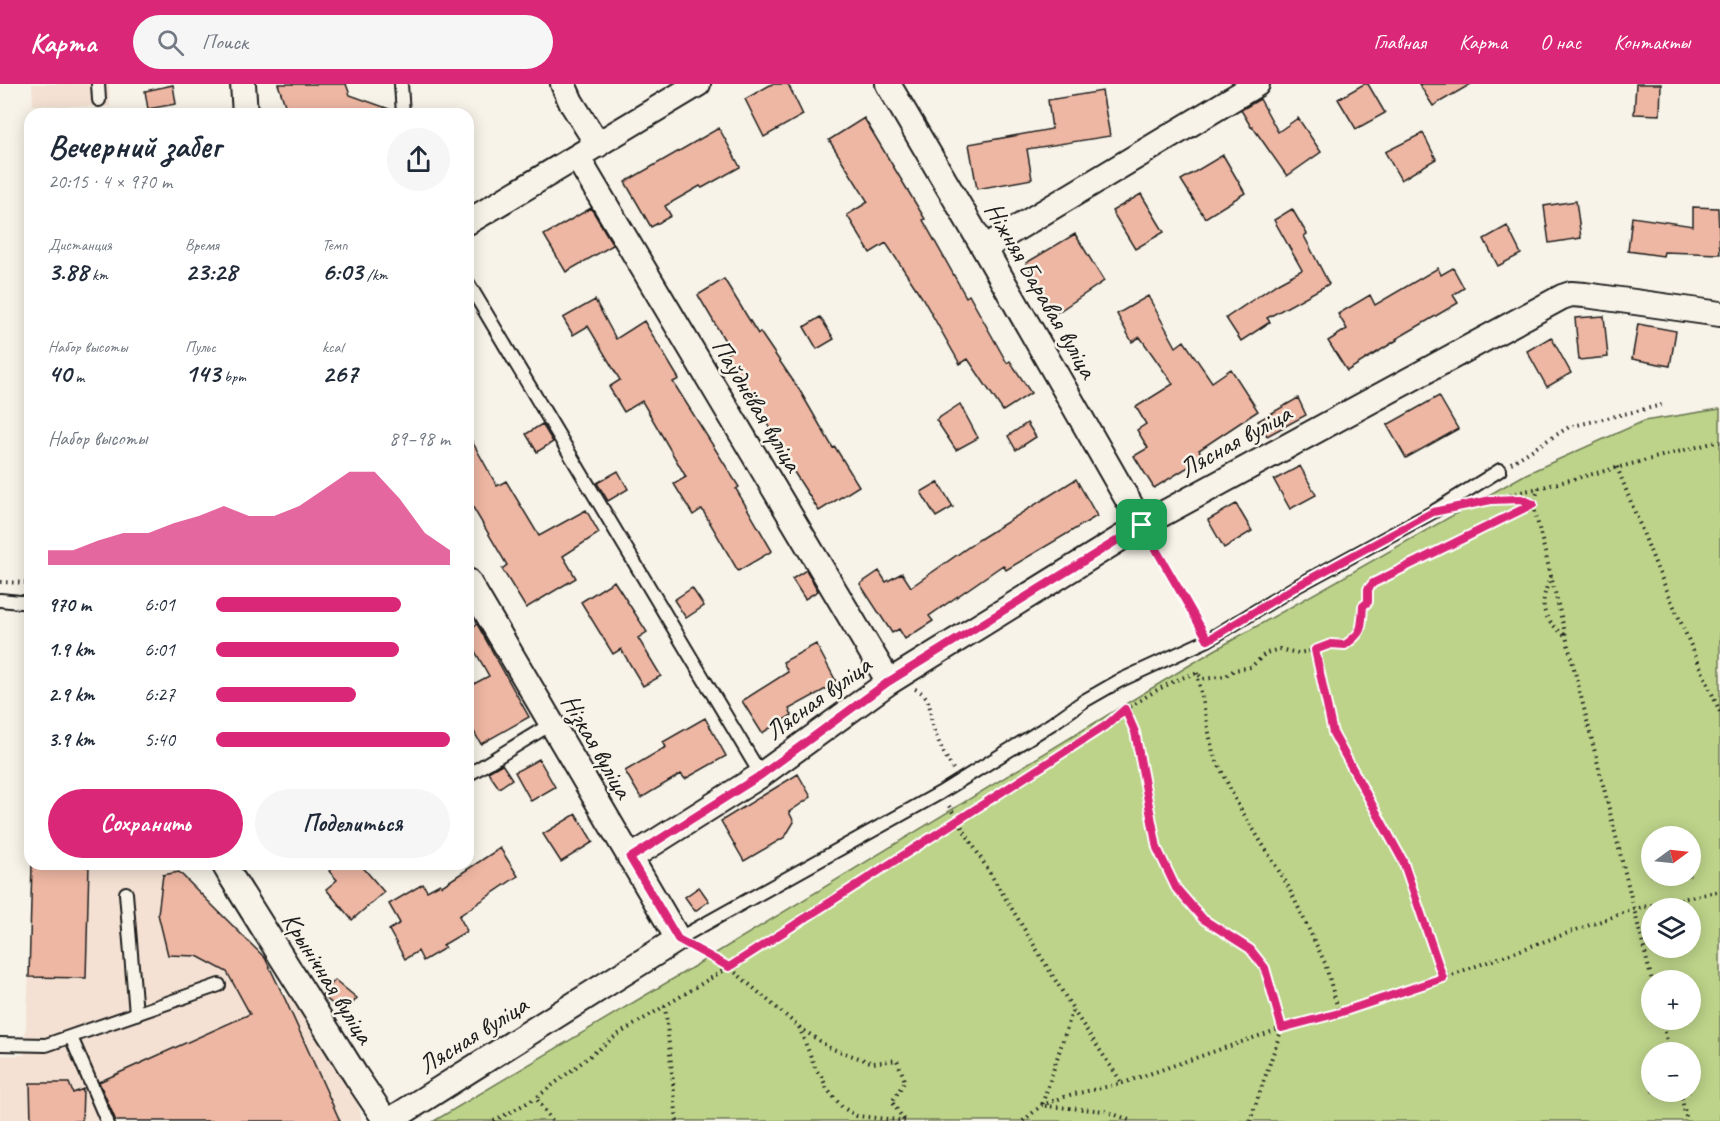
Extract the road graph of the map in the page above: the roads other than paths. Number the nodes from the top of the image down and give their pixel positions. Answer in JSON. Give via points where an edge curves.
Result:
{"nodes":[{"id":1,"x":98,"y":84,"type":"edge"},
{"id":2,"x":243,"y":84,"type":"edge"},
{"id":3,"x":401,"y":84,"type":"edge"},
{"id":4,"x":563,"y":84,"type":"edge"},
{"id":5,"x":698,"y":84,"type":"edge"},
{"id":6,"x":888,"y":84,"type":"edge"},
{"id":7,"x":1257,"y":84,"type":"edge"},
{"id":8,"x":99,"y":100,"type":"dead end"},
{"id":9,"x":245,"y":108,"type":"edge"},
{"id":10,"x":403,"y":108,"type":"edge"},
{"id":11,"x":587,"y":151,"type":"junction"},
{"id":12,"x":474,"y":218,"type":"edge"},
{"id":13,"x":984,"y":248,"type":"junction"},
{"id":14,"x":474,"y":293,"type":"edge"},
{"id":15,"x":1720,"y":314,"type":"edge"},
{"id":16,"x":1500,"y":470,"type":"road end"},
{"id":17,"x":1142,"y":525,"type":"junction"},
{"id":18,"x":474,"y":591,"type":"edge"},
{"id":19,"x":0,"y":600,"type":"edge"},
{"id":20,"x":24,"y":602,"type":"edge"},
{"id":21,"x":888,"y":682,"type":"junction"},
{"id":22,"x":551,"y":724,"type":"junction"},
{"id":23,"x":474,"y":771,"type":"edge"},
{"id":24,"x":761,"y":775,"type":"junction"},
{"id":25,"x":630,"y":858,"type":"junction"},
{"id":26,"x":228,"y":870,"type":"edge"},
{"id":27,"x":126,"y":893,"type":"dead end"},
{"id":28,"x":678,"y":939,"type":"junction"},
{"id":29,"x":219,"y":985,"type":"dead end"},
{"id":30,"x":136,"y":1014,"type":"junction"},
{"id":31,"x":71,"y":1037,"type":"junction"},
{"id":32,"x":0,"y":1044,"type":"edge"},
{"id":33,"x":107,"y":1121,"type":"edge"},
{"id":34,"x":388,"y":1121,"type":"edge"}],
"edges":[{"from":1,"to":8,"type":"lane"},
{"from":2,"to":9,"type":"street"},
{"from":3,"to":10,"type":"lane"},
{"from":4,"to":11,"type":"street","name":"Паўднёвая вуліца"},
{"from":5,"to":11,"type":"street"},
{"from":6,"to":13,"type":"street","name":"Ніжняя Баравая вуліца"},
{"from":7,"to":13,"type":"street"},
{"from":11,"to":12,"type":"street"},
{"from":11,"to":21,"type":"street","name":"Паўднёвая вуліца"},
{"from":13,"to":17,"type":"street","name":"Ніжняя Баравая вуліца"},
{"from":14,"to":24,"type":"lane"},
{"from":15,"to":17,"type":"street","name":"Лясная вуліца","via":[[1585,295],[1562,297]]},
{"from":16,"to":28,"type":"lane","via":[[1208,640],[1119,681],[940,793]]},
{"from":17,"to":21,"type":"street","name":"Лясная вуліца"},
{"from":18,"to":22,"type":"street","name":"Нізкая вуліца"},
{"from":19,"to":20,"type":"lane"},
{"from":21,"to":24,"type":"street","name":"Лясная вуліца"},
{"from":22,"to":23,"type":"lane"},
{"from":22,"to":25,"type":"street","name":"Нізкая вуліца"},
{"from":24,"to":25,"type":"street","name":"Лясная вуліца"},
{"from":25,"to":28,"type":"street","name":"Нізкая вуліца"},
{"from":26,"to":34,"type":"street","name":"Крынічная вуліца"},
{"from":27,"to":30,"type":"lane"},
{"from":28,"to":34,"type":"street","name":"Лясная вуліца"},
{"from":29,"to":30,"type":"lane"},
{"from":30,"to":31,"type":"lane"},
{"from":31,"to":32,"type":"lane","via":[[46,1045]]},
{"from":31,"to":33,"type":"lane"}]}
